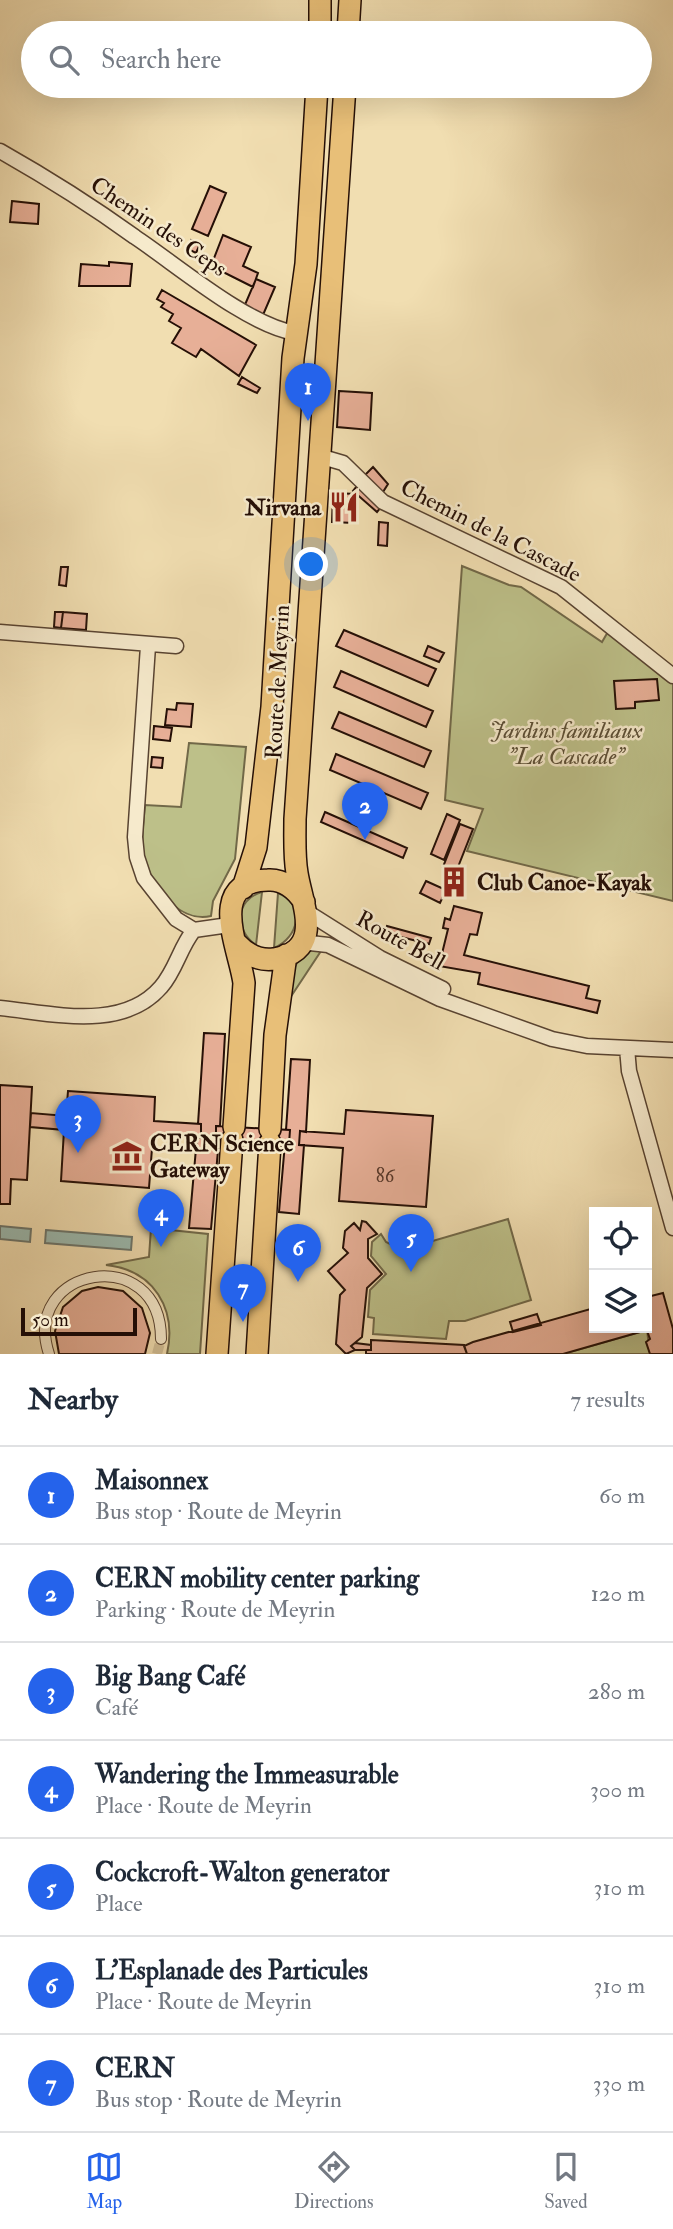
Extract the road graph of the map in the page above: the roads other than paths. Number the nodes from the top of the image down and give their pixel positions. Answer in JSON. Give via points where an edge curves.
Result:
{"nodes":[{"id":1,"x":320,"y":0,"type":"edge"},
{"id":2,"x":350,"y":0,"type":"edge"},
{"id":3,"x":320,"y":21,"type":"edge"},
{"id":4,"x":349,"y":21,"type":"edge"},
{"id":5,"x":316,"y":98,"type":"edge"},
{"id":6,"x":344,"y":98,"type":"edge"},
{"id":7,"x":0,"y":150,"type":"edge"},
{"id":8,"x":295,"y":332,"type":"junction"},
{"id":9,"x":320,"y":456,"type":"junction"},
{"id":10,"x":0,"y":632,"type":"edge"},
{"id":11,"x":148,"y":646,"type":"junction"},
{"id":12,"x":176,"y":646,"type":"dead end"},
{"id":13,"x":673,"y":676,"type":"edge"},
{"id":14,"x":243,"y":888,"type":"junction"},
{"id":15,"x":306,"y":908,"type":"junction"},
{"id":16,"x":194,"y":930,"type":"junction"},
{"id":17,"x":232,"y":934,"type":"junction"},
{"id":18,"x":294,"y":949,"type":"junction"},
{"id":19,"x":0,"y":1008,"type":"edge"},
{"id":20,"x":474,"y":1008,"type":"junction"},
{"id":21,"x":627,"y":1048,"type":"junction"},
{"id":22,"x":673,"y":1050,"type":"edge"},
{"id":23,"x":673,"y":1228,"type":"edge"},
{"id":24,"x":161,"y":1339,"type":"tunnel mouth"},
{"id":25,"x":49,"y":1354,"type":"edge"},
{"id":26,"x":216,"y":1354,"type":"edge"},
{"id":27,"x":257,"y":1354,"type":"edge"}],
"edges":[{"from":1,"to":3,"type":"main road"},
{"from":2,"to":4,"type":"main road"},
{"from":5,"to":8,"type":"main road","name":"Route de Meyrin","via":[[306,264]]},
{"from":6,"to":9,"type":"main road","name":"Route de Meyrin"},
{"from":7,"to":8,"type":"street","name":"Chemin des Ceps","via":[[242,310]]},
{"from":8,"to":14,"type":"main road","name":"Route de Meyrin","via":[[272,708],[256,847]]},
{"from":9,"to":13,"type":"street","name":"Chemin de la Cascade","via":[[343,463],[383,502],[561,587]]},
{"from":9,"to":15,"type":"main road","name":"Route de Meyrin","via":[[295,819],[296,872]]},
{"from":10,"to":11,"type":"street"},
{"from":11,"to":12,"type":"street"},
{"from":11,"to":16,"type":"street","via":[[135,850],[150,888],[176,919]]},
{"from":14,"to":15,"type":"main road","via":[[276,880],[296,891]]},
{"from":14,"to":17,"type":"main road","name":"Route de Meyrin","via":[[230,909]]},
{"from":15,"to":18,"type":"main road","name":"Route de Meyrin","via":[[307,928]]},
{"from":15,"to":20,"type":"street","name":"Route Bell","via":[[380,958]]},
{"from":16,"to":17,"type":"street"},
{"from":16,"to":19,"type":"street","via":[[162,987],[133,1008],[97,1016]]},
{"from":17,"to":18,"type":"main road","via":[[247,954],[262,959]]},
{"from":17,"to":26,"type":"main road","via":[[244,983],[244,1017]]},
{"from":18,"to":20,"type":"street","name":"Route Bell","via":[[328,945],[405,983]]},
{"from":18,"to":27,"type":"main road","name":"Route de Meyrin","via":[[275,1035]]},
{"from":20,"to":21,"type":"street","name":"Route Bell","via":[[552,1039]]},
{"from":21,"to":22,"type":"street","name":"Route Bell"},
{"from":21,"to":23,"type":"street","via":[[629,1071]]},
{"from":24,"to":25,"type":"street","via":[[159,1317],[142,1290],[124,1279],[93,1276],[73,1283],[52,1306],[45,1325]]}]}
